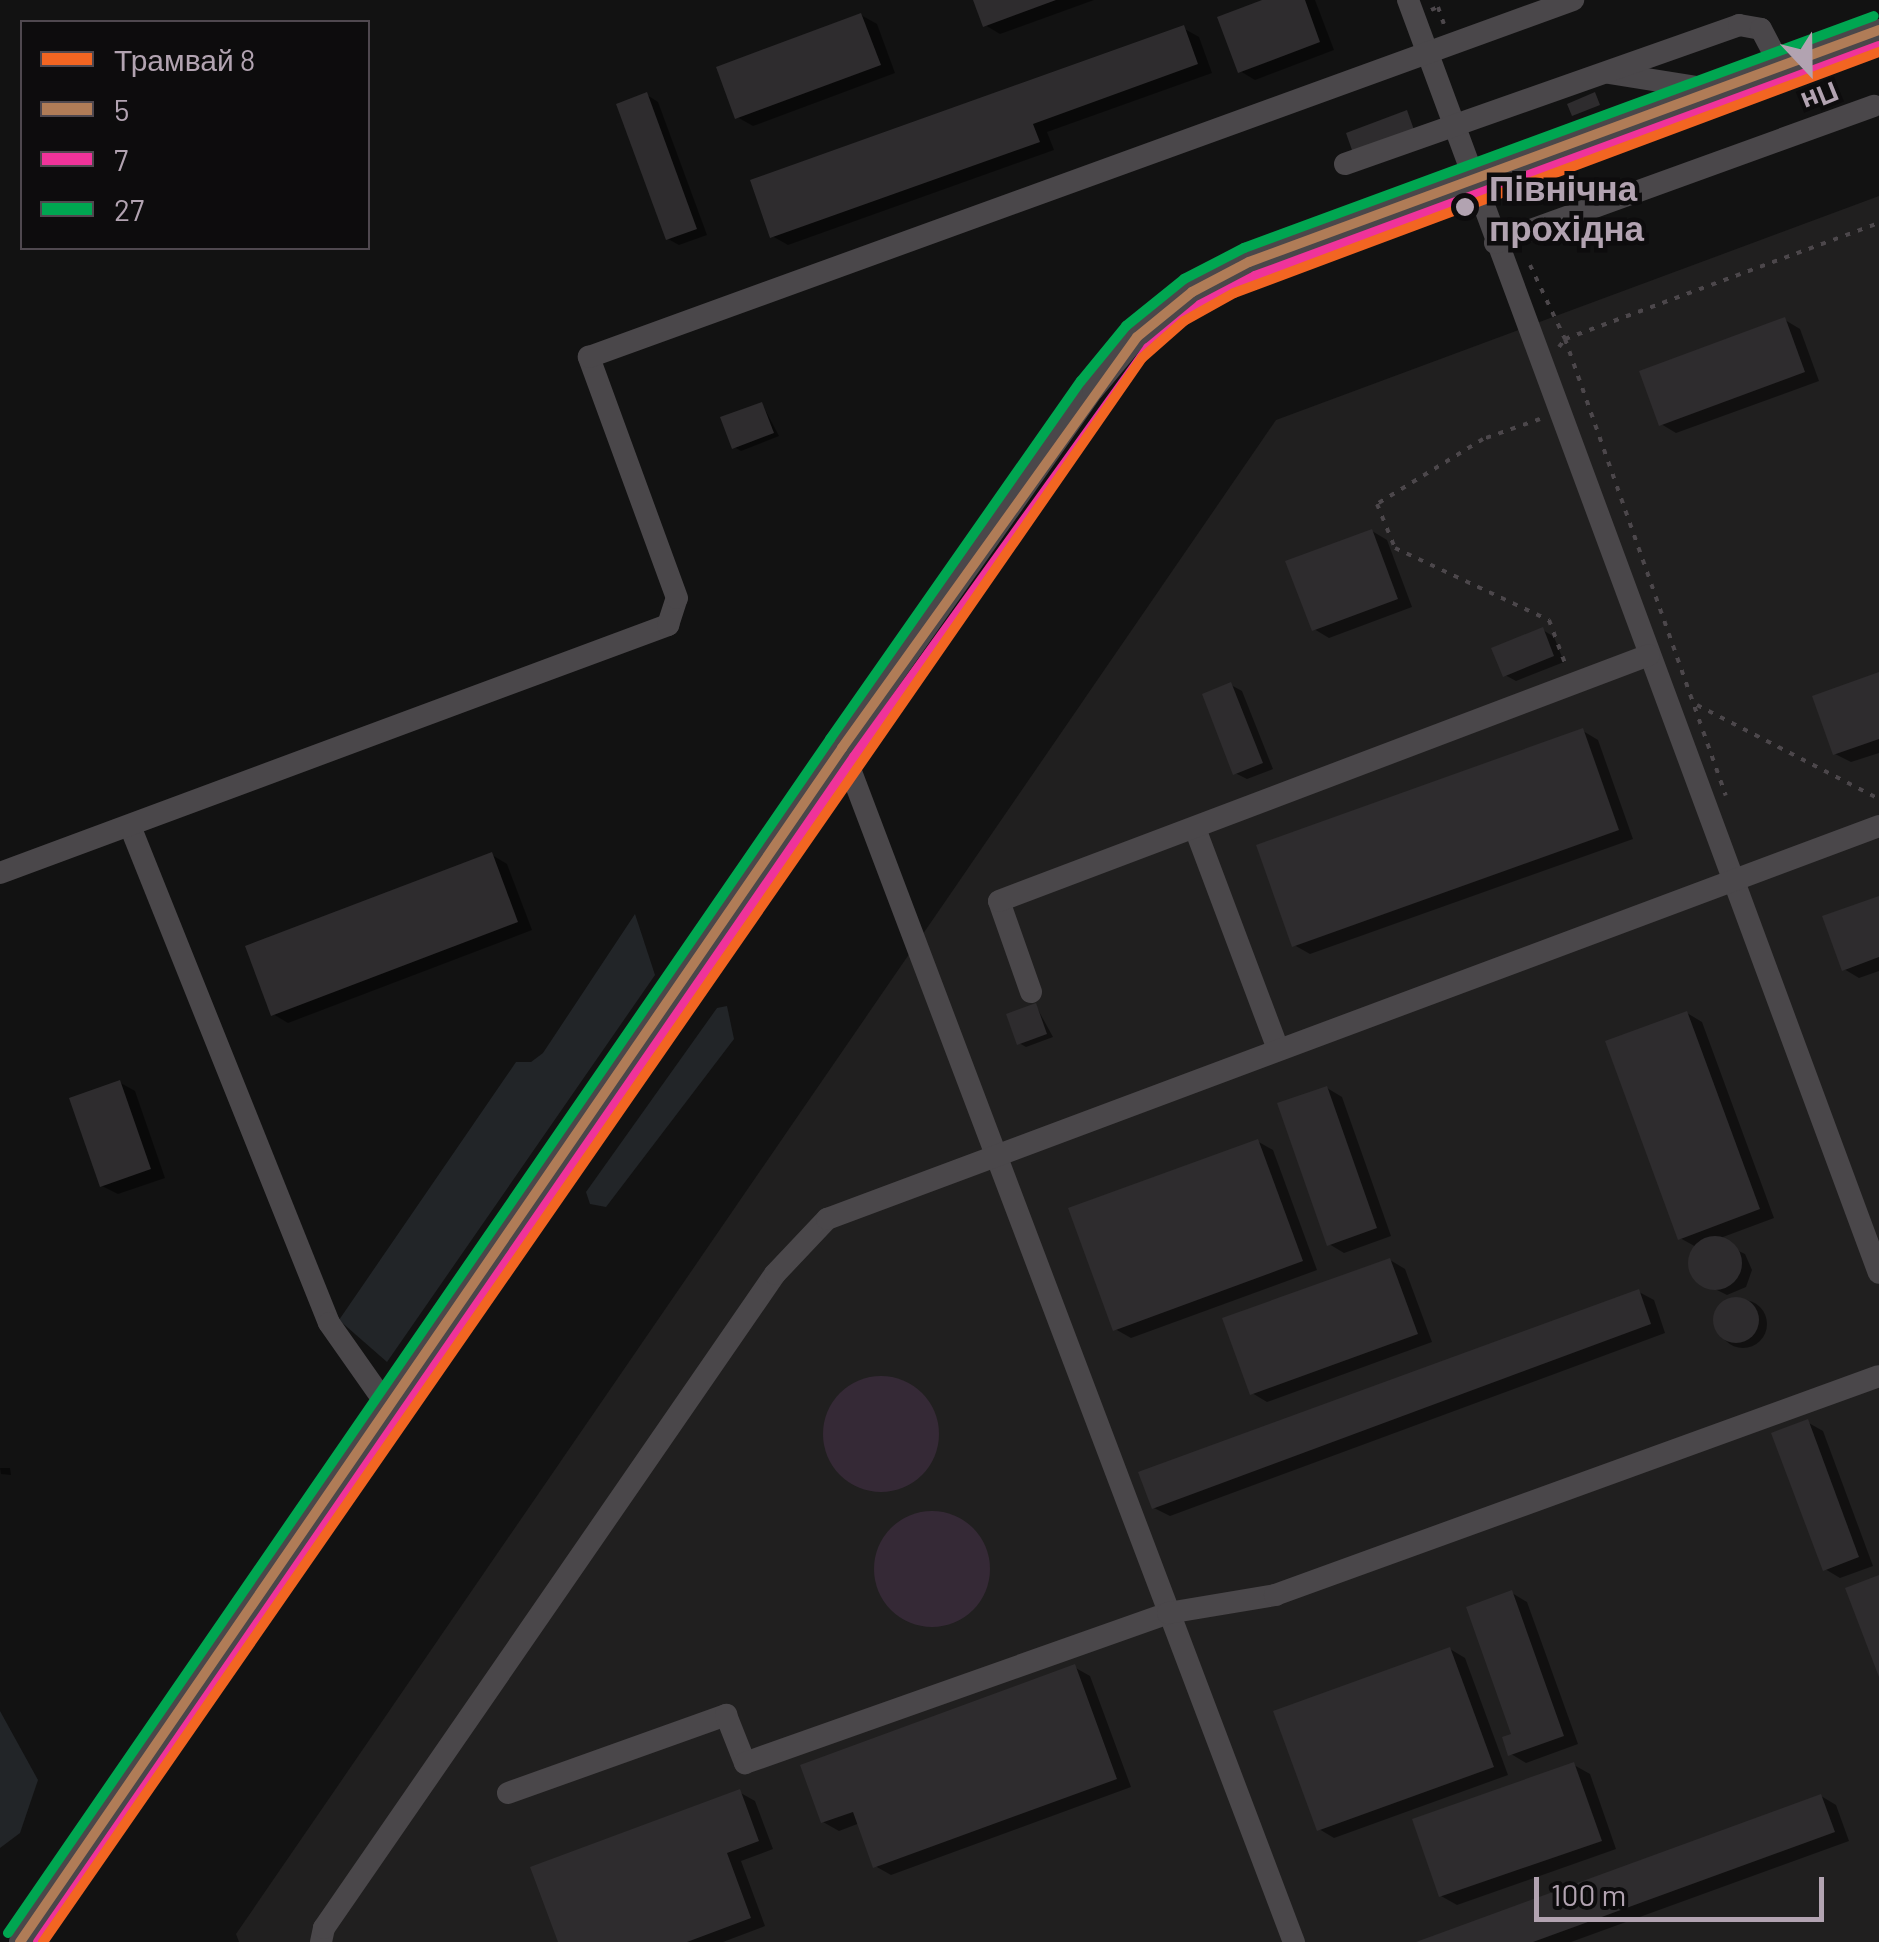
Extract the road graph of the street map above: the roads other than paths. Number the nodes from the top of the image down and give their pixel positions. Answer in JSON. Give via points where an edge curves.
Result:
{"nodes":[{"id":1,"x":1408,"y":0,"type":"edge"},
{"id":2,"x":1573,"y":0,"type":"edge"},
{"id":3,"x":1879,"y":30,"type":"edge"},
{"id":4,"x":1428,"y":54,"type":"junction"},
{"id":5,"x":1781,"y":67,"type":"junction"},
{"id":6,"x":1603,"y":72,"type":"junction"},
{"id":7,"x":1719,"y":90,"type":"junction"},
{"id":8,"x":1874,"y":106,"type":"dead end"},
{"id":9,"x":1453,"y":126,"type":"junction"},
{"id":10,"x":1346,"y":164,"type":"dead end"},
{"id":11,"x":1473,"y":181,"type":"junction"},
{"id":12,"x":1506,"y":240,"type":"junction"},
{"id":13,"x":1649,"y":655,"type":"junction"},
{"id":14,"x":842,"y":748,"type":"junction"},
{"id":15,"x":130,"y":826,"type":"junction"},
{"id":16,"x":1879,"y":826,"type":"edge"},
{"id":17,"x":1196,"y":830,"type":"junction"},
{"id":18,"x":0,"y":873,"type":"edge"},
{"id":19,"x":1732,"y":880,"type":"junction"},
{"id":20,"x":1031,"y":992,"type":"dead end"},
{"id":21,"x":1277,"y":1048,"type":"junction"},
{"id":22,"x":993,"y":1152,"type":"junction"},
{"id":23,"x":1879,"y":1273,"type":"edge"},
{"id":24,"x":1879,"y":1376,"type":"edge"},
{"id":25,"x":386,"y":1404,"type":"junction"},
{"id":26,"x":1168,"y":1613,"type":"junction"},
{"id":27,"x":508,"y":1793,"type":"dead end"},
{"id":28,"x":20,"y":1942,"type":"edge"},
{"id":29,"x":321,"y":1942,"type":"edge"},
{"id":30,"x":1294,"y":1942,"type":"edge"}],
"edges":[{"from":1,"to":4,"type":"street"},
{"from":2,"to":4,"type":"street"},
{"from":3,"to":5,"type":"street"},
{"from":4,"to":9,"type":"street"},
{"from":4,"to":15,"type":"street","via":[[590,357],[676,598],[668,625]]},
{"from":5,"to":6,"type":"street","via":[[1768,37],[1751,23]]},
{"from":5,"to":7,"type":"street"},
{"from":6,"to":7,"type":"street"},
{"from":6,"to":9,"type":"street"},
{"from":7,"to":11,"type":"street"},
{"from":8,"to":12,"type":"street"},
{"from":9,"to":10,"type":"street"},
{"from":9,"to":11,"type":"street"},
{"from":11,"to":12,"type":"street"},
{"from":11,"to":14,"type":"street","via":[[1221,275],[1137,337],[1092,390]]},
{"from":12,"to":13,"type":"street","via":[[1542,371]]},
{"from":13,"to":17,"type":"street"},
{"from":13,"to":19,"type":"street"},
{"from":14,"to":22,"type":"street"},
{"from":14,"to":25,"type":"street"},
{"from":15,"to":18,"type":"street"},
{"from":15,"to":25,"type":"street","via":[[328,1322]]},
{"from":16,"to":19,"type":"street"},
{"from":17,"to":20,"type":"street","via":[[999,901]]},
{"from":17,"to":21,"type":"street"},
{"from":19,"to":21,"type":"street"},
{"from":19,"to":23,"type":"street"},
{"from":21,"to":22,"type":"street"},
{"from":22,"to":26,"type":"street"},
{"from":22,"to":29,"type":"street","via":[[843,1209],[793,1252],[335,1912]]},
{"from":24,"to":26,"type":"street","via":[[1275,1594]]},
{"from":25,"to":28,"type":"street"},
{"from":26,"to":27,"type":"street","via":[[745,1764],[726,1715]]},
{"from":26,"to":30,"type":"street"}]}
